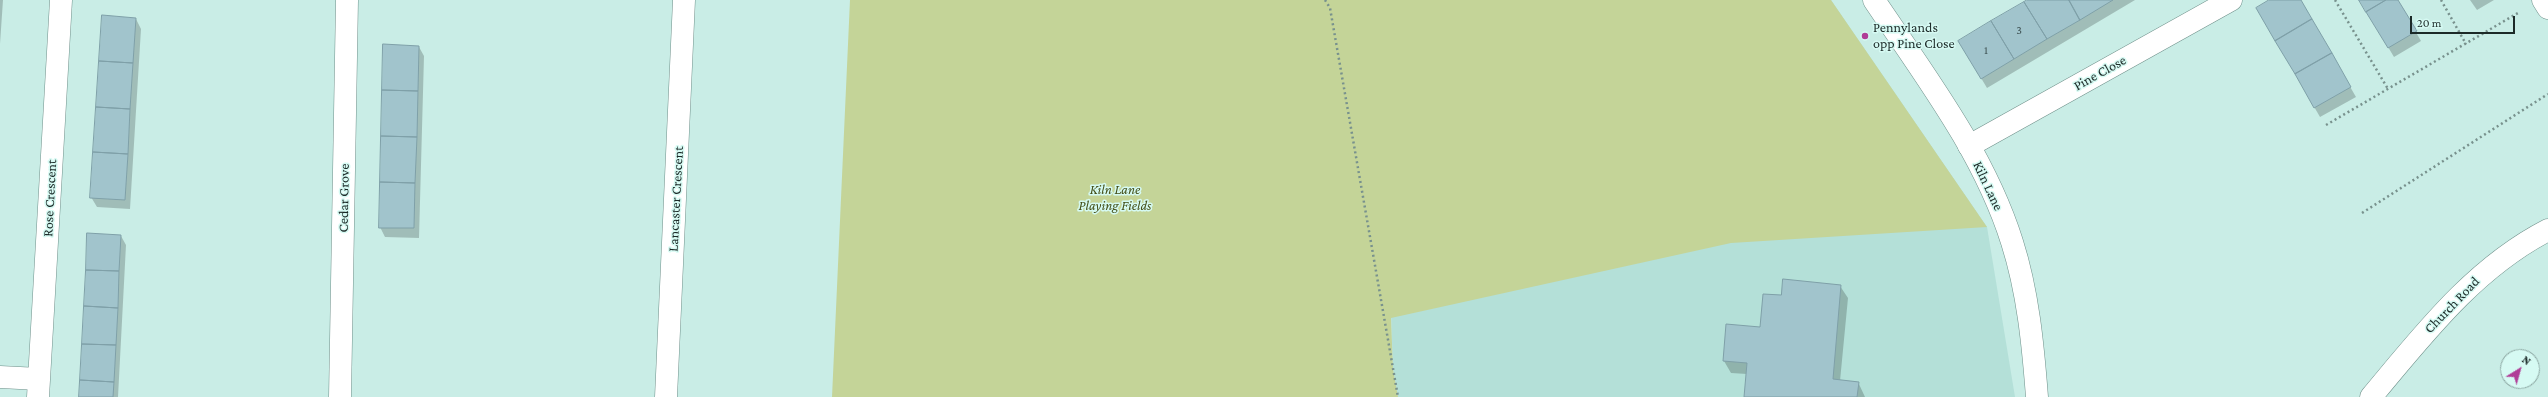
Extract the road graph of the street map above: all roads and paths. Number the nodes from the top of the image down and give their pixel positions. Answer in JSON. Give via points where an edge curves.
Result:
{"nodes":[{"id":1,"x":61,"y":0,"type":"edge"},
{"id":2,"x":347,"y":0,"type":"edge"},
{"id":3,"x":684,"y":0,"type":"edge"},
{"id":4,"x":1325,"y":0,"type":"edge"},
{"id":5,"x":1874,"y":0,"type":"edge"},
{"id":6,"x":2231,"y":0,"type":"edge"},
{"id":7,"x":2335,"y":0,"type":"edge"},
{"id":8,"x":2441,"y":0,"type":"edge"},
{"id":9,"x":2543,"y":0,"type":"edge"},
{"id":10,"x":2548,"y":8,"type":"edge"},
{"id":11,"x":2520,"y":12,"type":"dead end"},
{"id":12,"x":2466,"y":44,"type":"junction"},
{"id":13,"x":2388,"y":89,"type":"junction"},
{"id":14,"x":2548,"y":94,"type":"edge"},
{"id":15,"x":2326,"y":125,"type":"dead end"},
{"id":16,"x":1969,"y":146,"type":"junction"},
{"id":17,"x":2362,"y":213,"type":"dead end"},
{"id":18,"x":2548,"y":230,"type":"edge"},
{"id":19,"x":0,"y":377,"type":"edge"},
{"id":20,"x":39,"y":388,"type":"edge"},
{"id":21,"x":340,"y":397,"type":"edge"},
{"id":22,"x":666,"y":397,"type":"edge"},
{"id":23,"x":1398,"y":397,"type":"edge"},
{"id":24,"x":2037,"y":397,"type":"edge"},
{"id":25,"x":2371,"y":397,"type":"edge"}],
"edges":[{"from":1,"to":20,"type":"street","name":"Rose Crescent"},
{"from":2,"to":21,"type":"street","name":"Cedar Grove"},
{"from":3,"to":22,"type":"street","name":"Lancaster Crescent"},
{"from":4,"to":23,"type":"path","via":[[1330,8]]},
{"from":5,"to":16,"type":"street","name":"Kiln Lane"},
{"from":6,"to":16,"type":"street","name":"Pine Close"},
{"from":7,"to":13,"type":"path"},
{"from":8,"to":12,"type":"path"},
{"from":9,"to":10,"type":"street"},
{"from":11,"to":12,"type":"path"},
{"from":12,"to":13,"type":"path"},
{"from":13,"to":15,"type":"path"},
{"from":14,"to":17,"type":"path"},
{"from":16,"to":24,"type":"street","name":"Kiln Lane","via":[[1994,193],[2012,242],[2026,296]]},
{"from":18,"to":25,"type":"street","name":"Church Road","via":[[2507,254],[2473,283],[2435,321]]},
{"from":19,"to":20,"type":"street"}]}
